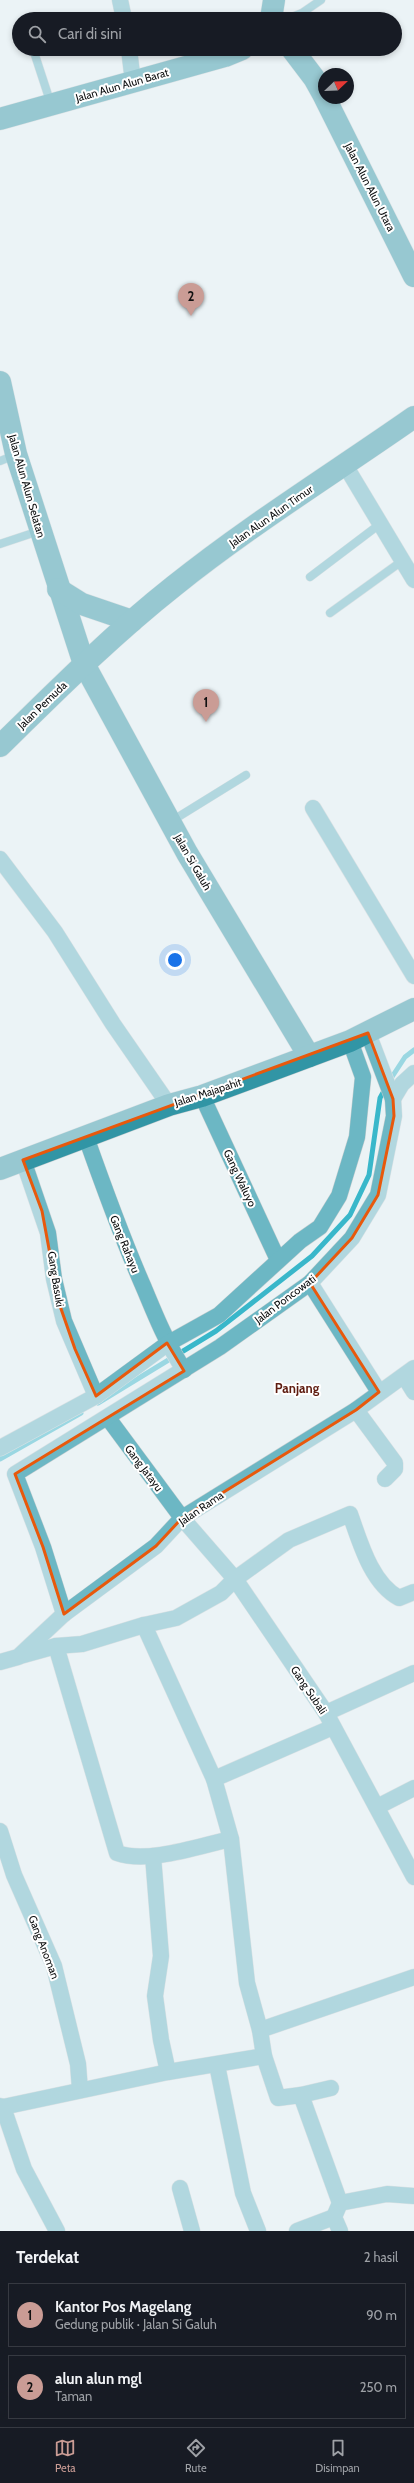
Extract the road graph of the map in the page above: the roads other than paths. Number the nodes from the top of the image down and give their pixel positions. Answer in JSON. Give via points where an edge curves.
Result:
{"nodes":[{"id":1,"x":120,"y":0,"type":"edge"},
{"id":2,"x":274,"y":0,"type":"edge"},
{"id":3,"x":321,"y":0,"type":"edge"},
{"id":4,"x":123,"y":12,"type":"edge"},
{"id":5,"x":272,"y":12,"type":"edge"},
{"id":6,"x":303,"y":12,"type":"edge"},
{"id":7,"x":35,"y":56,"type":"edge"},
{"id":8,"x":130,"y":56,"type":"edge"},
{"id":9,"x":225,"y":56,"type":"edge"},
{"id":10,"x":297,"y":56,"type":"edge"},
{"id":11,"x":133,"y":82,"type":"junction"},
{"id":12,"x":318,"y":86,"type":"edge"},
{"id":13,"x":328,"y":104,"type":"edge"},
{"id":14,"x":51,"y":105,"type":"junction"},
{"id":15,"x":0,"y":119,"type":"edge"},
{"id":16,"x":414,"y":276,"type":"edge"},
{"id":17,"x":0,"y":382,"type":"edge"},
{"id":18,"x":414,"y":417,"type":"edge"},
{"id":19,"x":8,"y":458,"type":"edge"},
{"id":20,"x":345,"y":465,"type":"junction"},
{"id":21,"x":380,"y":524,"type":"junction"},
{"id":22,"x":39,"y":531,"type":"junction"},
{"id":23,"x":0,"y":544,"type":"edge"},
{"id":24,"x":402,"y":561,"type":"junction"},
{"id":25,"x":310,"y":577,"type":"dead end"},
{"id":26,"x":414,"y":580,"type":"edge"},
{"id":27,"x":58,"y":589,"type":"junction"},
{"id":28,"x":330,"y":613,"type":"dead end"},
{"id":29,"x":132,"y":621,"type":"junction"},
{"id":30,"x":84,"y":664,"type":"junction"},
{"id":31,"x":0,"y":746,"type":"edge"},
{"id":32,"x":246,"y":775,"type":"dead end"},
{"id":33,"x":314,"y":808,"type":"dead end"},
{"id":34,"x":170,"y":822,"type":"junction"},
{"id":35,"x":0,"y":859,"type":"edge"},
{"id":36,"x":414,"y":976,"type":"edge"},
{"id":37,"x":414,"y":1009,"type":"edge"},
{"id":38,"x":359,"y":1037,"type":"junction"},
{"id":39,"x":309,"y":1056,"type":"junction"},
{"id":40,"x":414,"y":1073,"type":"edge"},
{"id":41,"x":391,"y":1094,"type":"junction"},
{"id":42,"x":202,"y":1096,"type":"junction"},
{"id":43,"x":169,"y":1106,"type":"junction"},
{"id":44,"x":86,"y":1137,"type":"junction"},
{"id":45,"x":23,"y":1160,"type":"junction"},
{"id":46,"x":0,"y":1169,"type":"edge"},
{"id":47,"x":278,"y":1260,"type":"junction"},
{"id":48,"x":310,"y":1283,"type":"junction"},
{"id":49,"x":169,"y":1346,"type":"junction"},
{"id":50,"x":182,"y":1367,"type":"junction"},
{"id":51,"x":409,"y":1372,"type":"edge"},
{"id":52,"x":379,"y":1392,"type":"junction"},
{"id":53,"x":414,"y":1392,"type":"edge"},
{"id":54,"x":96,"y":1396,"type":"junction"},
{"id":55,"x":356,"y":1410,"type":"junction"},
{"id":56,"x":108,"y":1418,"type":"junction"},
{"id":57,"x":0,"y":1448,"type":"edge"},
{"id":58,"x":385,"y":1479,"type":"dead end"},
{"id":59,"x":182,"y":1518,"type":"junction"},
{"id":60,"x":235,"y":1579,"type":"junction"},
{"id":61,"x":414,"y":1592,"type":"edge"},
{"id":62,"x":64,"y":1614,"type":"junction"},
{"id":63,"x":144,"y":1625,"type":"junction"},
{"id":64,"x":56,"y":1646,"type":"junction"},
{"id":65,"x":18,"y":1657,"type":"junction"},
{"id":66,"x":0,"y":1662,"type":"edge"},
{"id":67,"x":414,"y":1673,"type":"edge"},
{"id":68,"x":329,"y":1720,"type":"junction"},
{"id":69,"x":214,"y":1779,"type":"junction"},
{"id":70,"x":414,"y":1788,"type":"edge"},
{"id":71,"x":377,"y":1807,"type":"junction"},
{"id":72,"x":0,"y":1831,"type":"edge"},
{"id":73,"x":231,"y":1839,"type":"junction"},
{"id":74,"x":153,"y":1856,"type":"junction"},
{"id":75,"x":414,"y":1877,"type":"edge"},
{"id":76,"x":414,"y":1977,"type":"edge"},
{"id":77,"x":260,"y":2030,"type":"junction"},
{"id":78,"x":264,"y":2056,"type":"junction"},
{"id":79,"x":217,"y":2065,"type":"junction"},
{"id":80,"x":168,"y":2072,"type":"junction"},
{"id":81,"x":331,"y":2088,"type":"dead end"},
{"id":82,"x":80,"y":2090,"type":"junction"},
{"id":83,"x":301,"y":2095,"type":"junction"},
{"id":84,"x":1,"y":2107,"type":"edge"},
{"id":85,"x":180,"y":2188,"type":"dead end"},
{"id":86,"x":414,"y":2196,"type":"edge"},
{"id":87,"x":338,"y":2217,"type":"edge"},
{"id":88,"x":57,"y":2231,"type":"edge"},
{"id":89,"x":192,"y":2231,"type":"edge"},
{"id":90,"x":258,"y":2231,"type":"edge"},
{"id":91,"x":297,"y":2231,"type":"edge"}],
"edges":[{"from":1,"to":4,"type":"street"},
{"from":2,"to":5,"type":"main road"},
{"from":3,"to":6,"type":"lane"},
{"from":7,"to":14,"type":"lane"},
{"from":8,"to":11,"type":"street"},
{"from":9,"to":11,"type":"main road","name":"Jalan Alun Alun Barat"},
{"from":10,"to":12,"type":"main road","name":"Jalan Alun Alun Utara"},
{"from":11,"to":14,"type":"main road","name":"Jalan Alun Alun Barat"},
{"from":13,"to":16,"type":"main road","name":"Jalan Alun Alun Utara"},
{"from":14,"to":15,"type":"main road","name":"Jalan Alun Alun Barat"},
{"from":17,"to":19,"type":"main road","name":"Jalan Alun Alun Selatan"},
{"from":18,"to":20,"type":"main road","name":"Jalan Alun Alun Timur"},
{"from":19,"to":22,"type":"main road","name":"Jalan Alun Alun Selatan"},
{"from":20,"to":21,"type":"street"},
{"from":20,"to":29,"type":"main road","name":"Jalan Alun Alun Timur","via":[[211,558]]},
{"from":21,"to":24,"type":"street"},
{"from":21,"to":25,"type":"lane"},
{"from":22,"to":23,"type":"lane"},
{"from":22,"to":27,"type":"main road","name":"Jalan Alun Alun Selatan"},
{"from":24,"to":26,"type":"street"},
{"from":24,"to":28,"type":"lane"},
{"from":27,"to":29,"type":"main road","via":[[82,604]]},
{"from":27,"to":30,"type":"main road","name":"Jalan Alun Alun Selatan"},
{"from":29,"to":30,"type":"main road","name":"Jalan Alun Alun Timur"},
{"from":30,"to":31,"type":"main road","name":"Jalan Pemuda"},
{"from":30,"to":34,"type":"main road","name":"Jalan Si Galuh"},
{"from":32,"to":34,"type":"lane"},
{"from":33,"to":36,"type":"street"},
{"from":34,"to":39,"type":"main road","name":"Jalan Si Galuh"},
{"from":35,"to":43,"type":"street","via":[[55,932]]},
{"from":37,"to":38,"type":"main road","name":"Jalan Majapahit"},
{"from":38,"to":39,"type":"main road","name":"Jalan Majapahit"},
{"from":38,"to":41,"type":"street","via":[[378,1060]]},
{"from":38,"to":47,"type":"street","via":[[363,1077],[357,1137],[339,1196],[320,1227]]},
{"from":39,"to":42,"type":"main road","name":"Jalan Majapahit"},
{"from":40,"to":41,"type":"street"},
{"from":41,"to":48,"type":"street","name":"Jalan Poncowati","via":[[394,1116],[378,1195],[352,1238]]},
{"from":42,"to":43,"type":"main road","name":"Jalan Majapahit"},
{"from":42,"to":47,"type":"street","name":"Gang Waluyo"},
{"from":43,"to":44,"type":"main road","name":"Jalan Majapahit"},
{"from":44,"to":45,"type":"main road","name":"Jalan Majapahit"},
{"from":44,"to":49,"type":"street","name":"Gang Rahayu","via":[[115,1220]]},
{"from":45,"to":46,"type":"main road","name":"Jalan Majapahit"},
{"from":45,"to":54,"type":"street","name":"Gang Basuki","via":[[48,1233],[54,1279],[64,1321]]},
{"from":47,"to":49,"type":"street","via":[[219,1315]]},
{"from":48,"to":50,"type":"street","name":"Jalan Poncowati"},
{"from":48,"to":52,"type":"street"},
{"from":49,"to":50,"type":"street","name":"Gang Rahayu"},
{"from":49,"to":54,"type":"street"},
{"from":50,"to":56,"type":"street","name":"Jalan Poncowati"},
{"from":51,"to":52,"type":"street","name":"Jalan Rama"},
{"from":51,"to":53,"type":"street"},
{"from":52,"to":55,"type":"street","name":"Jalan Rama"},
{"from":54,"to":57,"type":"street"},
{"from":55,"to":58,"type":"street","via":[[393,1459],[395,1469]]},
{"from":55,"to":59,"type":"street","name":"Jalan Rama"},
{"from":56,"to":59,"type":"street","name":"Gang Jatayu"},
{"from":56,"to":62,"type":"street","name":"Jalan Poncowati","via":[[15,1474],[43,1547]]},
{"from":59,"to":60,"type":"street","name":"Gang Subali"},
{"from":59,"to":62,"type":"street","name":"Jalan Rama","via":[[156,1546]]},
{"from":60,"to":61,"type":"street","via":[[289,1540],[350,1514],[372,1571],[398,1598]]},
{"from":60,"to":63,"type":"street","via":[[221,1594],[176,1618]]},
{"from":60,"to":68,"type":"street","name":"Gang Subali"},
{"from":62,"to":65,"type":"street","name":"Jalan Rama"},
{"from":63,"to":64,"type":"street","via":[[82,1644]]},
{"from":63,"to":69,"type":"street"},
{"from":64,"to":65,"type":"street"},
{"from":64,"to":74,"type":"street","via":[[117,1853],[129,1858]]},
{"from":65,"to":66,"type":"street","name":"Jalan Rama"},
{"from":67,"to":68,"type":"street"},
{"from":68,"to":69,"type":"street"},
{"from":68,"to":71,"type":"street","name":"Gang Subali"},
{"from":69,"to":73,"type":"street"},
{"from":70,"to":71,"type":"street"},
{"from":71,"to":75,"type":"street","name":"Gang Subali"},
{"from":72,"to":82,"type":"street","name":"Gang Anoman","via":[[14,1875],[54,1966],[78,2064]]},
{"from":73,"to":74,"type":"street"},
{"from":73,"to":77,"type":"street","via":[[247,1983]]},
{"from":74,"to":80,"type":"street","via":[[161,1956],[155,1996]]},
{"from":76,"to":77,"type":"street"},
{"from":77,"to":78,"type":"street"},
{"from":78,"to":79,"type":"street"},
{"from":78,"to":83,"type":"street","via":[[279,2100]]},
{"from":79,"to":80,"type":"street"},
{"from":79,"to":90,"type":"street","via":[[243,2193]]},
{"from":80,"to":82,"type":"street"},
{"from":81,"to":83,"type":"street"},
{"from":82,"to":84,"type":"street"},
{"from":83,"to":87,"type":"street"},
{"from":84,"to":88,"type":"street","via":[[24,2169]]},
{"from":85,"to":89,"type":"street"},
{"from":86,"to":87,"type":"street","via":[[365,2196]]},
{"from":87,"to":91,"type":"street"}]}
